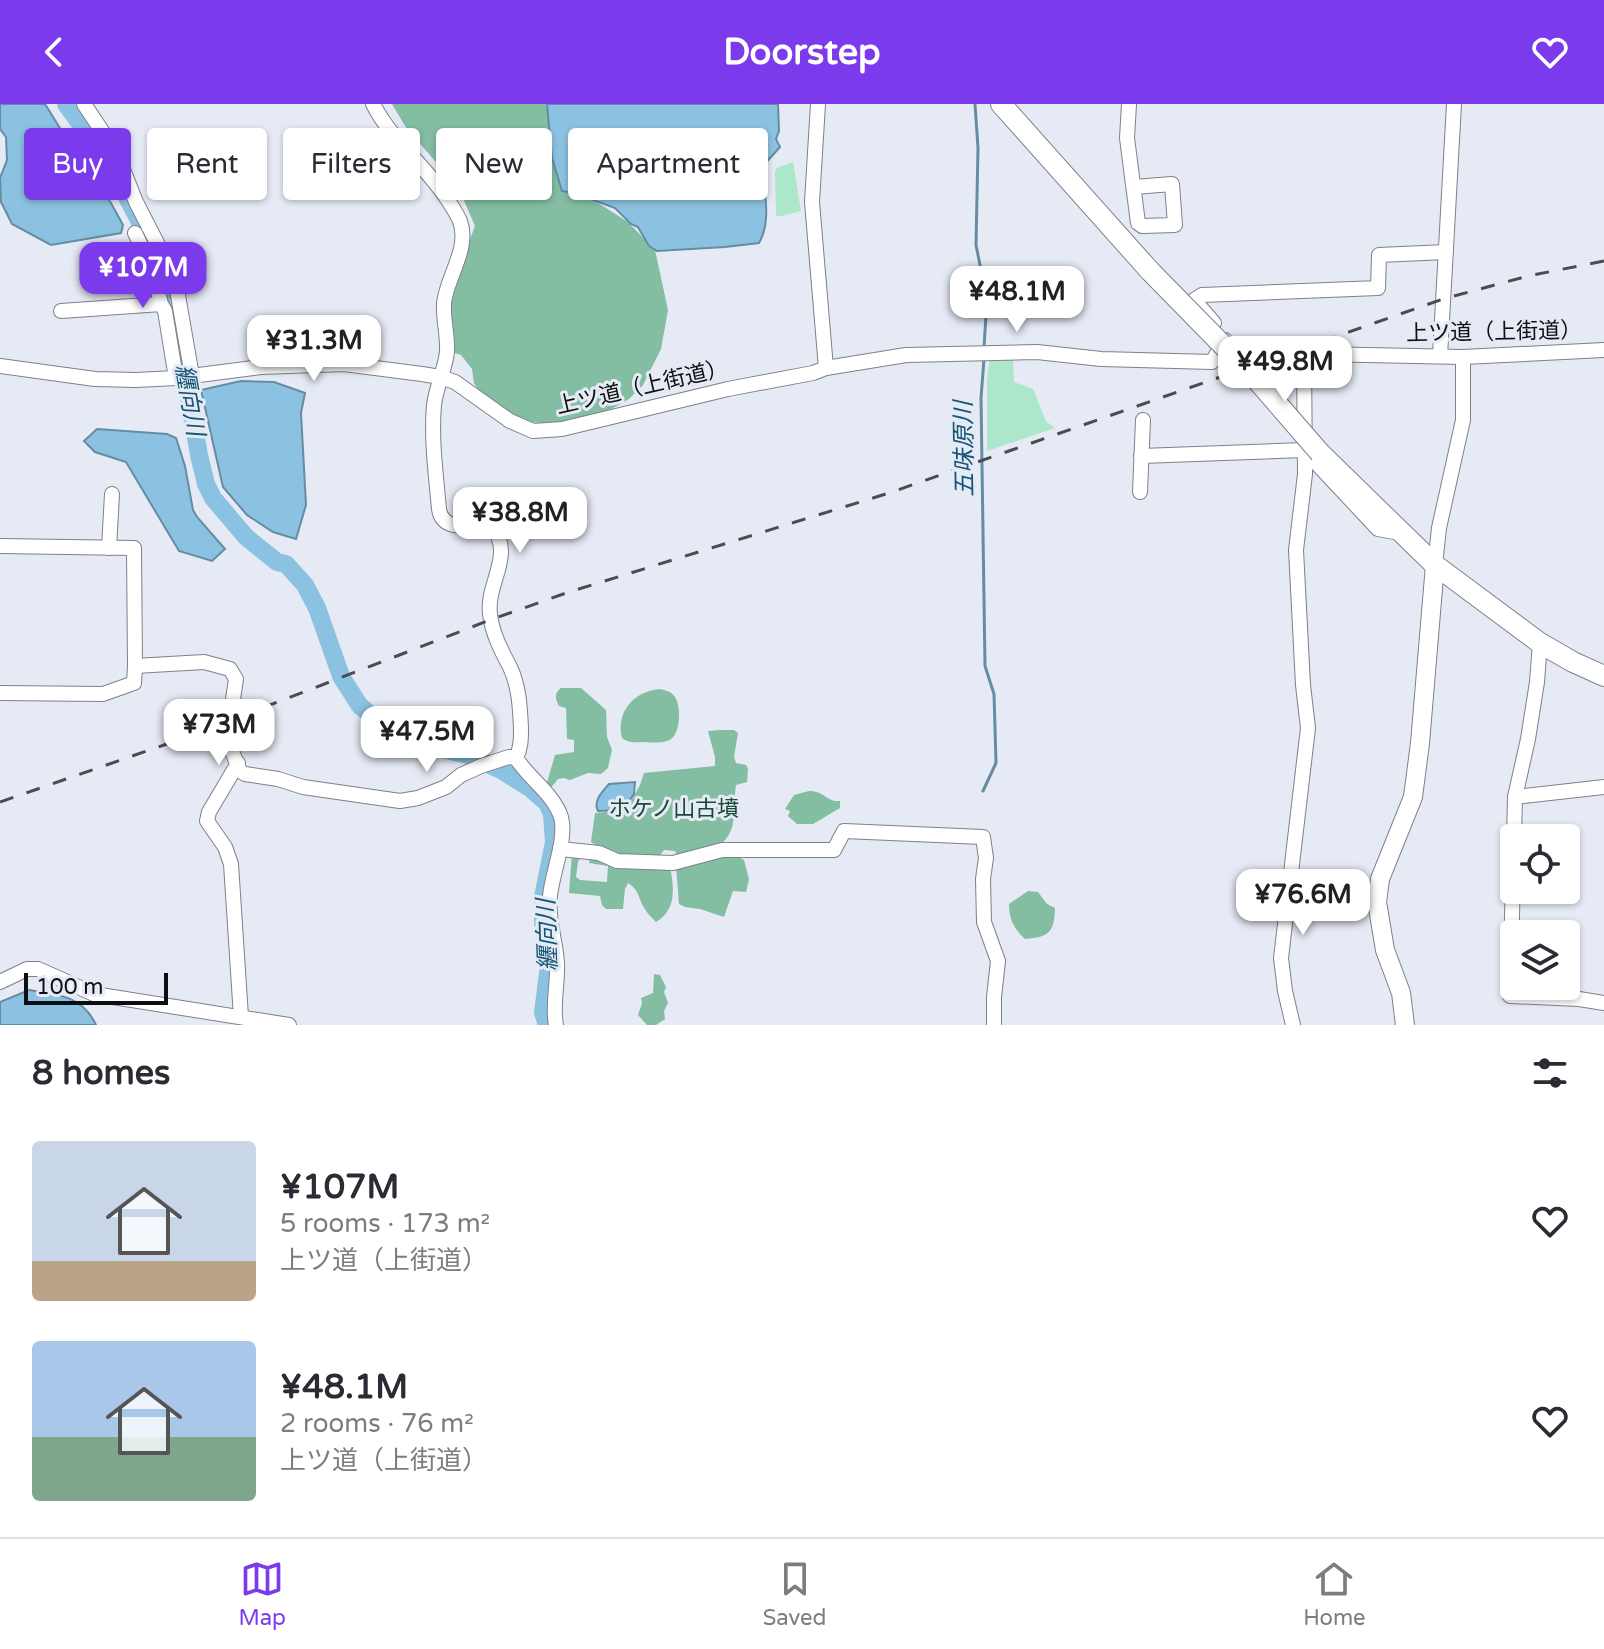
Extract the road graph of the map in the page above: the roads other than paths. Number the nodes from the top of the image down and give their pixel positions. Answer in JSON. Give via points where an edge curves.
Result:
{"nodes":[{"id":1,"x":84,"y":104,"type":"edge"},
{"id":2,"x":373,"y":104,"type":"edge"},
{"id":3,"x":818,"y":104,"type":"edge"},
{"id":4,"x":1001,"y":104,"type":"edge"},
{"id":5,"x":1129,"y":104,"type":"edge"},
{"id":6,"x":1454,"y":104,"type":"edge"},
{"id":7,"x":1134,"y":187,"type":"dead end"},
{"id":8,"x":135,"y":233,"type":"dead end"},
{"id":9,"x":1446,"y":252,"type":"junction"},
{"id":10,"x":161,"y":304,"type":"junction"},
{"id":11,"x":61,"y":311,"type":"dead end"},
{"id":12,"x":1604,"y":350,"type":"edge"},
{"id":13,"x":1440,"y":356,"type":"junction"},
{"id":14,"x":1304,"y":357,"type":"junction"},
{"id":15,"x":1463,"y":357,"type":"junction"},
{"id":16,"x":0,"y":366,"type":"edge"},
{"id":17,"x":826,"y":368,"type":"junction"},
{"id":18,"x":184,"y":377,"type":"junction"},
{"id":19,"x":440,"y":377,"type":"junction"},
{"id":20,"x":1244,"y":379,"type":"dead end"},
{"id":21,"x":1143,"y":420,"type":"dead end"},
{"id":22,"x":1312,"y":452,"type":"junction"},
{"id":23,"x":1141,"y":456,"type":"junction"},
{"id":24,"x":1140,"y":492,"type":"dead end"},
{"id":25,"x":112,"y":494,"type":"dead end"},
{"id":26,"x":0,"y":546,"type":"edge"},
{"id":27,"x":109,"y":548,"type":"junction"},
{"id":28,"x":1435,"y":565,"type":"junction"},
{"id":29,"x":1540,"y":643,"type":"junction"},
{"id":30,"x":135,"y":666,"type":"junction"},
{"id":31,"x":1604,"y":676,"type":"edge"},
{"id":32,"x":0,"y":693,"type":"edge"},
{"id":33,"x":516,"y":758,"type":"junction"},
{"id":34,"x":238,"y":763,"type":"junction"},
{"id":35,"x":1604,"y":787,"type":"edge"},
{"id":36,"x":1515,"y":797,"type":"junction"},
{"id":37,"x":560,"y":849,"type":"junction"},
{"id":38,"x":0,"y":982,"type":"edge"},
{"id":39,"x":1604,"y":1003,"type":"edge"},
{"id":40,"x":241,"y":1017,"type":"junction"},
{"id":41,"x":289,"y":1025,"type":"edge"},
{"id":42,"x":556,"y":1025,"type":"edge"},
{"id":43,"x":994,"y":1025,"type":"edge"},
{"id":44,"x":1293,"y":1025,"type":"edge"},
{"id":45,"x":1405,"y":1025,"type":"edge"}],
"edges":[{"from":1,"to":18,"type":"street","via":[[116,152],[175,278]]},
{"from":2,"to":19,"type":"street","via":[[394,137],[443,191],[461,222],[462,245],[444,303],[447,346]]},
{"from":3,"to":17,"type":"street","via":[[812,202]]},
{"from":4,"to":22,"type":"highway","bridge":true,"via":[[1150,271],[1256,379]]},
{"from":5,"to":7,"type":"street","via":[[1127,138]]},
{"from":6,"to":9,"type":"street"},
{"from":8,"to":10,"type":"street"},
{"from":9,"to":13,"type":"street"},
{"from":9,"to":17,"type":"street","name":"上ツ道（上街道）","via":[[1379,255],[1378,288],[1202,295],[1194,300],[1226,338],[1212,362],[1021,352],[906,355]]},
{"from":10,"to":11,"type":"street"},
{"from":10,"to":18,"type":"street"},
{"from":12,"to":15,"type":"street","name":"上ツ道（上街道）"},
{"from":13,"to":14,"type":"street","name":"上ツ道（上街道）"},
{"from":13,"to":15,"type":"street","name":"上ツ道（上街道）"},
{"from":14,"to":20,"type":"street","name":"上ツ道（上街道）"},
{"from":14,"to":22,"type":"street"},
{"from":15,"to":28,"type":"street","via":[[1463,420]]},
{"from":16,"to":18,"type":"street","name":"上ツ道（上街道）","via":[[95,379]]},
{"from":17,"to":19,"type":"street","name":"上ツ道（上街道）","via":[[562,429],[533,431]]},
{"from":18,"to":19,"type":"street","name":"上ツ道（上街道）","via":[[344,364]]},
{"from":19,"to":33,"type":"street","via":[[434,407],[440,516],[450,524],[491,525],[498,533],[501,562],[489,609],[520,702]]},
{"from":21,"to":23,"type":"street"},
{"from":22,"to":23,"type":"street"},
{"from":22,"to":28,"type":"highway"},
{"from":22,"to":44,"type":"street","via":[[1296,550],[1308,728],[1281,958]]},
{"from":23,"to":24,"type":"street"},
{"from":25,"to":27,"type":"street"},
{"from":26,"to":27,"type":"street"},
{"from":27,"to":30,"type":"street","via":[[134,548]]},
{"from":28,"to":29,"type":"highway"},
{"from":28,"to":45,"type":"main road","via":[[1413,797],[1380,879],[1377,902]]},
{"from":29,"to":31,"type":"highway"},
{"from":29,"to":36,"type":"street"},
{"from":30,"to":32,"type":"street","via":[[134,683],[103,694]]},
{"from":30,"to":34,"type":"street","via":[[204,662],[230,669],[236,679],[227,739]]},
{"from":33,"to":34,"type":"street","via":[[487,764],[446,787],[400,801],[245,774]]},
{"from":33,"to":37,"type":"street","via":[[559,813]]},
{"from":34,"to":40,"type":"street","via":[[207,821],[231,864]]},
{"from":35,"to":36,"type":"street"},
{"from":36,"to":39,"type":"street","via":[[1510,996]]},
{"from":37,"to":42,"type":"street","via":[[549,902],[557,961]]},
{"from":37,"to":43,"type":"street","via":[[599,853],[617,861],[673,863],[722,850],[834,850],[844,831],[983,837],[984,922],[998,961]]},
{"from":38,"to":40,"type":"street","via":[[38,969],[94,994]]},
{"from":40,"to":41,"type":"street"}]}
